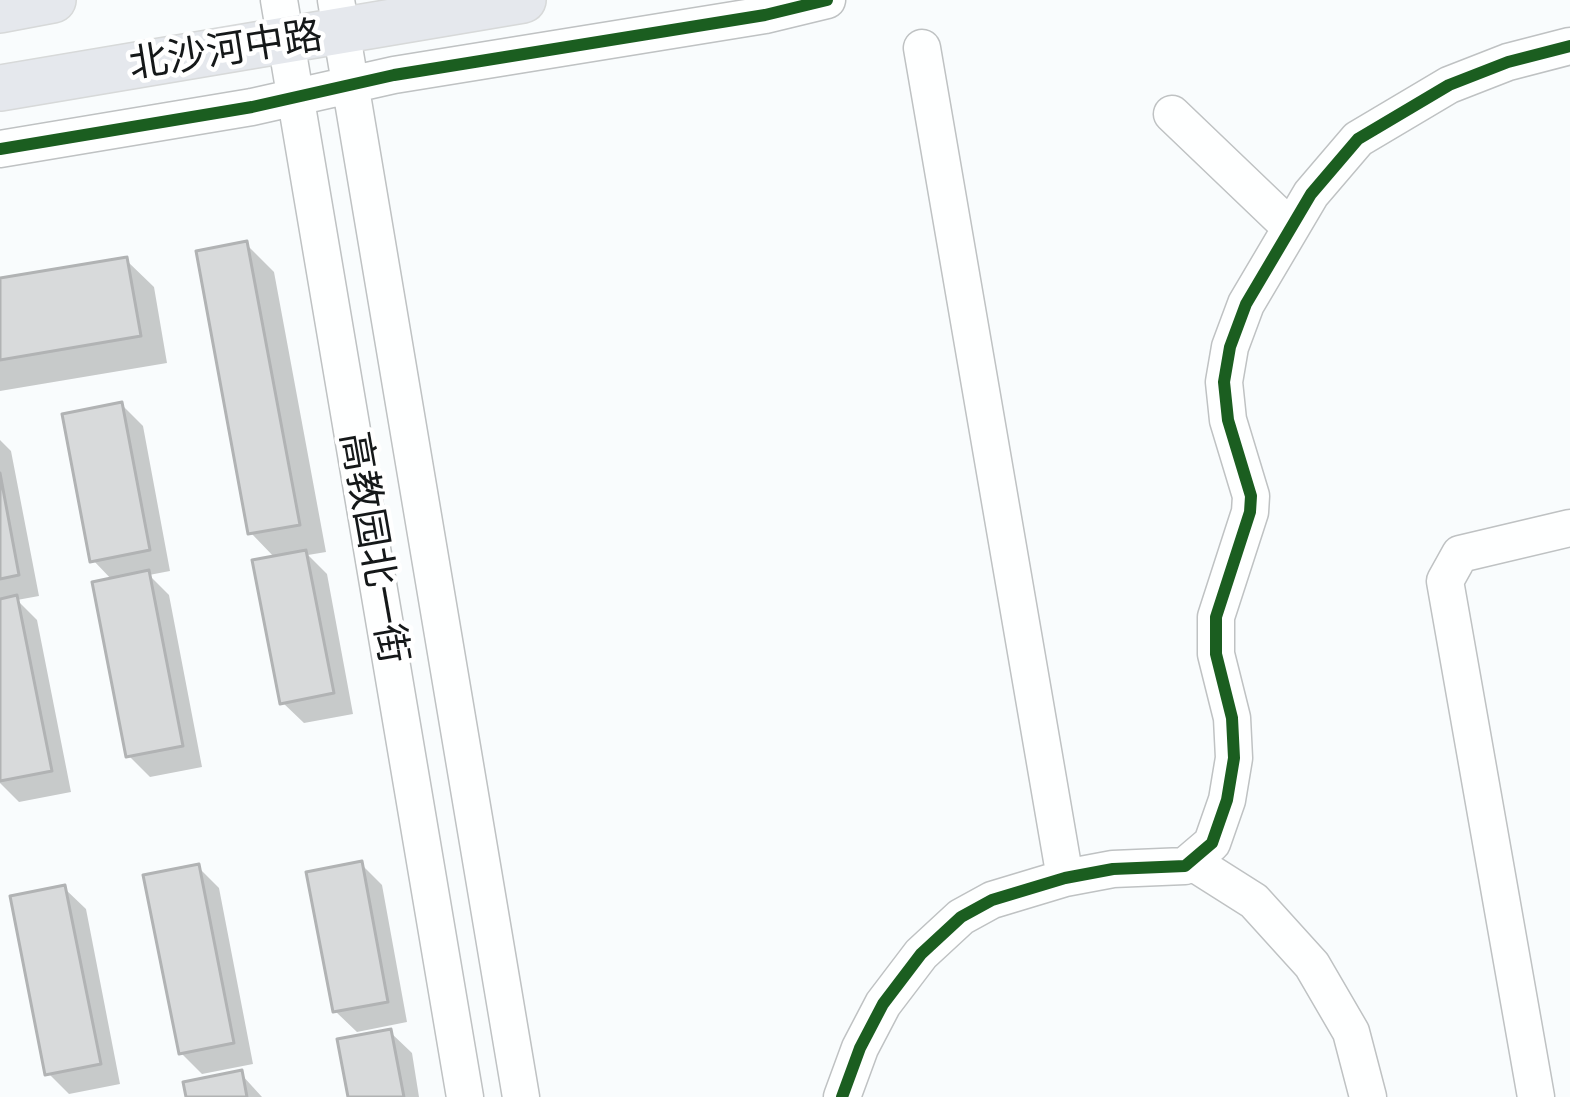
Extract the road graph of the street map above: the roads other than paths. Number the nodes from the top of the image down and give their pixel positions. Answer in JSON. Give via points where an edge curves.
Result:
{"nodes":[{"id":1,"x":53,"y":0,"type":"edge"},
{"id":2,"x":523,"y":0,"type":"edge"},
{"id":3,"x":827,"y":0,"type":"edge"},
{"id":4,"x":0,"y":10,"type":"edge"},
{"id":5,"x":338,"y":17,"type":"edge"},
{"id":6,"x":283,"y":21,"type":"edge"},
{"id":7,"x":1570,"y":46,"type":"edge"},
{"id":8,"x":922,"y":48,"type":"dead end"},
{"id":9,"x":350,"y":86,"type":"junction"},
{"id":10,"x":0,"y":88,"type":"edge"},
{"id":11,"x":296,"y":97,"type":"junction"},
{"id":12,"x":1172,"y":114,"type":"dead end"},
{"id":13,"x":0,"y":149,"type":"edge"},
{"id":14,"x":1289,"y":227,"type":"junction"},
{"id":15,"x":1570,"y":528,"type":"edge"},
{"id":16,"x":1193,"y":862,"type":"junction"},
{"id":17,"x":1065,"y":878,"type":"junction"},
{"id":18,"x":465,"y":1097,"type":"edge"},
{"id":19,"x":521,"y":1097,"type":"edge"},
{"id":20,"x":842,"y":1097,"type":"edge"},
{"id":21,"x":1368,"y":1097,"type":"edge"},
{"id":22,"x":1536,"y":1097,"type":"edge"}],
"edges":[{"from":1,"to":4,"type":"main road"},
{"from":2,"to":5,"type":"main road","name":"北沙河中路"},
{"from":3,"to":9,"type":"street"},
{"from":5,"to":6,"type":"main road","name":"北沙河中路"},
{"from":5,"to":9,"type":"street","name":"高教园北一街"},
{"from":6,"to":10,"type":"main road","name":"北沙河中路"},
{"from":6,"to":11,"type":"street","name":"高教园北一街"},
{"from":7,"to":14,"type":"street","via":[[1448,85],[1374,128],[1323,176]]},
{"from":8,"to":17,"type":"street"},
{"from":9,"to":11,"type":"street"},
{"from":9,"to":19,"type":"street","name":"高教园北一街"},
{"from":11,"to":13,"type":"street"},
{"from":11,"to":18,"type":"street","name":"高教园北一街"},
{"from":12,"to":14,"type":"street"},
{"from":14,"to":16,"type":"street","via":[[1246,304],[1226,362],[1224,398],[1250,512],[1216,616],[1232,778],[1219,829]]},
{"from":15,"to":22,"type":"street","via":[[1460,554],[1445,581]]},
{"from":16,"to":17,"type":"street"},
{"from":16,"to":21,"type":"street","via":[[1254,902],[1312,965],[1351,1031]]},
{"from":17,"to":20,"type":"street","via":[[973,910],[921,954],[868,1032]]}]}
